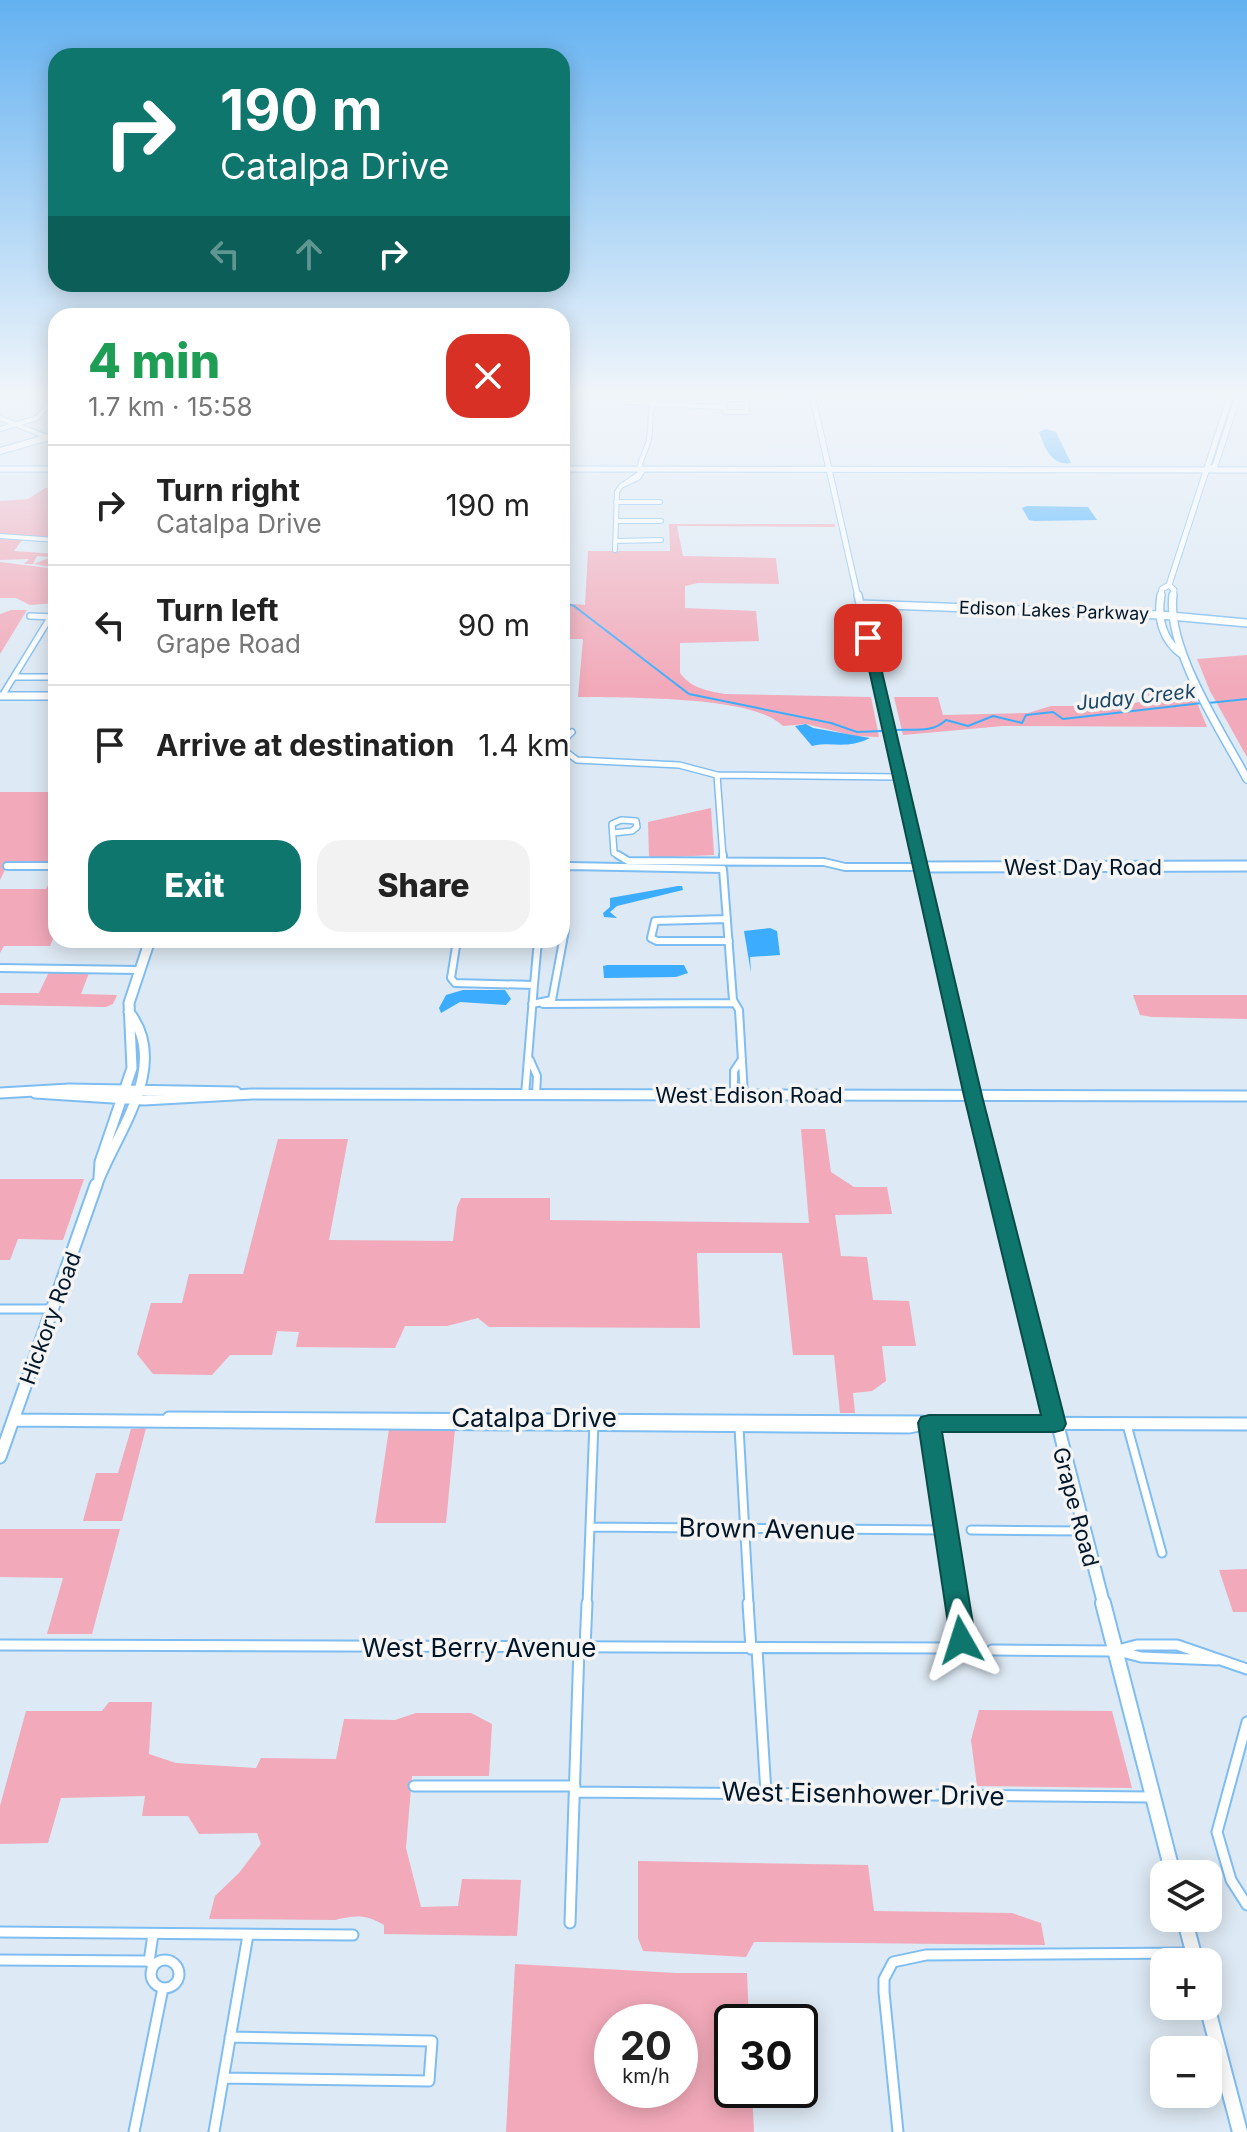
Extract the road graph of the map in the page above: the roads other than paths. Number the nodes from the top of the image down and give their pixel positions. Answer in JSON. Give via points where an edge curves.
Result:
{"nodes":[{"id":1,"x":619,"y":489,"type":"edge"},
{"id":2,"x":835,"y":489,"type":"edge"},
{"id":3,"x":1201,"y":489,"type":"edge"},
{"id":4,"x":616,"y":502,"type":"junction"},
{"id":5,"x":660,"y":502,"type":"dead end"},
{"id":6,"x":616,"y":521,"type":"junction"},
{"id":7,"x":661,"y":521,"type":"dead end"},
{"id":8,"x":0,"y":536,"type":"edge"},
{"id":9,"x":48,"y":539,"type":"edge"},
{"id":10,"x":661,"y":540,"type":"dead end"},
{"id":11,"x":616,"y":541,"type":"junction"},
{"id":12,"x":615,"y":550,"type":"dead end"},
{"id":13,"x":1169,"y":585,"type":"junction"},
{"id":14,"x":861,"y":606,"type":"junction"},
{"id":15,"x":30,"y":616,"type":"dead end"},
{"id":16,"x":48,"y":616,"type":"edge"},
{"id":17,"x":1160,"y":618,"type":"junction"},
{"id":18,"x":1172,"y":618,"type":"junction"},
{"id":19,"x":48,"y":625,"type":"edge"},
{"id":20,"x":1247,"y":626,"type":"edge"},
{"id":21,"x":1183,"y":655,"type":"junction"},
{"id":22,"x":14,"y":677,"type":"junction"},
{"id":23,"x":48,"y":677,"type":"edge"},
{"id":24,"x":1,"y":696,"type":"edge"},
{"id":25,"x":48,"y":696,"type":"edge"},
{"id":26,"x":570,"y":755,"type":"edge"},
{"id":27,"x":717,"y":775,"type":"junction"},
{"id":28,"x":899,"y":777,"type":"junction"},
{"id":29,"x":1247,"y":779,"type":"edge"},
{"id":30,"x":613,"y":833,"type":"junction"},
{"id":31,"x":723,"y":861,"type":"junction"},
{"id":32,"x":7,"y":866,"type":"dead end"},
{"id":33,"x":48,"y":866,"type":"edge"},
{"id":34,"x":1247,"y":866,"type":"edge"},
{"id":35,"x":920,"y":867,"type":"junction"},
{"id":36,"x":570,"y":869,"type":"edge"},
{"id":37,"x":727,"y":919,"type":"junction"},
{"id":38,"x":729,"y":941,"type":"junction"},
{"id":39,"x":147,"y":948,"type":"edge"},
{"id":40,"x":456,"y":948,"type":"edge"},
{"id":41,"x":537,"y":948,"type":"edge"},
{"id":42,"x":562,"y":948,"type":"edge"},
{"id":43,"x":0,"y":968,"type":"edge"},
{"id":44,"x":138,"y":970,"type":"junction"},
{"id":45,"x":534,"y":985,"type":"junction"},
{"id":46,"x":734,"y":1003,"type":"junction"},
{"id":47,"x":532,"y":1004,"type":"junction"},
{"id":48,"x":543,"y":1004,"type":"junction"},
{"id":49,"x":129,"y":1012,"type":"junction"},
{"id":50,"x":0,"y":1093,"type":"edge"},
{"id":51,"x":123,"y":1094,"type":"junction"},
{"id":52,"x":135,"y":1094,"type":"junction"},
{"id":53,"x":530,"y":1095,"type":"junction"},
{"id":54,"x":739,"y":1095,"type":"junction"},
{"id":55,"x":973,"y":1096,"type":"junction"},
{"id":56,"x":1247,"y":1096,"type":"edge"},
{"id":57,"x":99,"y":1178,"type":"junction"},
{"id":58,"x":0,"y":1309,"type":"edge"},
{"id":59,"x":53,"y":1309,"type":"junction"},
{"id":60,"x":13,"y":1420,"type":"junction"},
{"id":61,"x":594,"y":1422,"type":"junction"},
{"id":62,"x":738,"y":1422,"type":"junction"},
{"id":63,"x":929,"y":1423,"type":"junction"},
{"id":64,"x":1055,"y":1424,"type":"junction"},
{"id":65,"x":1247,"y":1424,"type":"edge"},
{"id":66,"x":1127,"y":1425,"type":"junction"},
{"id":67,"x":0,"y":1457,"type":"edge"},
{"id":68,"x":590,"y":1527,"type":"junction"},
{"id":69,"x":744,"y":1529,"type":"junction"},
{"id":70,"x":944,"y":1530,"type":"junction"},
{"id":71,"x":971,"y":1530,"type":"dead end"},
{"id":72,"x":1083,"y":1531,"type":"junction"},
{"id":73,"x":1162,"y":1553,"type":"dead end"},
{"id":74,"x":0,"y":1645,"type":"edge"},
{"id":75,"x":582,"y":1648,"type":"junction"},
{"id":76,"x":754,"y":1649,"type":"junction"},
{"id":77,"x":992,"y":1650,"type":"dead end"},
{"id":78,"x":1114,"y":1651,"type":"junction"},
{"id":79,"x":1247,"y":1669,"type":"edge"},
{"id":80,"x":1247,"y":1722,"type":"edge"},
{"id":81,"x":414,"y":1786,"type":"dead end"},
{"id":82,"x":575,"y":1789,"type":"junction"},
{"id":83,"x":766,"y":1793,"type":"junction"},
{"id":84,"x":1152,"y":1797,"type":"junction"},
{"id":85,"x":1169,"y":1860,"type":"edge"},
{"id":86,"x":1235,"y":1891,"type":"junction"},
{"id":87,"x":1247,"y":1891,"type":"edge"},
{"id":88,"x":1247,"y":1905,"type":"edge"},
{"id":89,"x":570,"y":1923,"type":"dead end"},
{"id":90,"x":0,"y":1932,"type":"edge"},
{"id":91,"x":153,"y":1934,"type":"junction"},
{"id":92,"x":248,"y":1935,"type":"junction"},
{"id":93,"x":353,"y":1935,"type":"dead end"},
{"id":94,"x":1150,"y":1957,"type":"edge"},
{"id":95,"x":0,"y":1960,"type":"edge"},
{"id":96,"x":151,"y":1963,"type":"junction"},
{"id":97,"x":163,"y":1988,"type":"junction"},
{"id":98,"x":1211,"y":2020,"type":"edge"},
{"id":99,"x":230,"y":2037,"type":"junction"},
{"id":100,"x":223,"y":2078,"type":"junction"},
{"id":101,"x":134,"y":2132,"type":"edge"},
{"id":102,"x":214,"y":2132,"type":"edge"},
{"id":103,"x":898,"y":2132,"type":"edge"},
{"id":104,"x":1240,"y":2132,"type":"edge"}],
"edges":[{"from":1,"to":4,"type":"street"},
{"from":2,"to":14,"type":"main road","name":"Grape Road"},
{"from":3,"to":13,"type":"main road"},
{"from":4,"to":5,"type":"street"},
{"from":4,"to":6,"type":"street"},
{"from":6,"to":7,"type":"street"},
{"from":6,"to":11,"type":"street"},
{"from":8,"to":9,"type":"street"},
{"from":10,"to":11,"type":"street"},
{"from":11,"to":12,"type":"street"},
{"from":13,"to":17,"type":"main road","via":[[1160,595]]},
{"from":13,"to":18,"type":"main road","via":[[1174,590]]},
{"from":14,"to":17,"type":"main road","name":"Edison Lakes Parkway"},
{"from":14,"to":28,"type":"main road","name":"Grape Road"},
{"from":15,"to":16,"type":"street"},
{"from":17,"to":18,"type":"main road","name":"Edison Lakes Parkway"},
{"from":17,"to":21,"type":"main road","via":[[1175,651]]},
{"from":18,"to":20,"type":"main road","name":"Edison Lakes Parkway"},
{"from":18,"to":21,"type":"main road","via":[[1186,651]]},
{"from":19,"to":22,"type":"street"},
{"from":21,"to":29,"type":"main road"},
{"from":22,"to":23,"type":"street"},
{"from":22,"to":24,"type":"street"},
{"from":24,"to":25,"type":"main road"},
{"from":26,"to":27,"type":"street","via":[[577,760],[679,765]]},
{"from":27,"to":28,"type":"street"},
{"from":27,"to":31,"type":"street"},
{"from":28,"to":35,"type":"main road","name":"Grape Road"},
{"from":30,"to":30,"type":"street","via":[[615,822],[636,821],[632,831]]},
{"from":30,"to":31,"type":"street","via":[[614,853],[620,859]]},
{"from":31,"to":35,"type":"street"},
{"from":32,"to":33,"type":"street"},
{"from":34,"to":35,"type":"main road","name":"West Day Road"},
{"from":35,"to":55,"type":"main road","name":"Grape Road"},
{"from":36,"to":37,"type":"street","via":[[720,867]]},
{"from":37,"to":38,"type":"street"},
{"from":37,"to":38,"type":"street","via":[[655,921],[651,938]]},
{"from":38,"to":46,"type":"street"},
{"from":39,"to":44,"type":"main road","name":"Hickory Road"},
{"from":40,"to":45,"type":"street","via":[[451,978],[455,983]]},
{"from":41,"to":45,"type":"street"},
{"from":42,"to":48,"type":"street","via":[[552,1000]]},
{"from":43,"to":44,"type":"street"},
{"from":44,"to":49,"type":"main road","name":"Hickory Road"},
{"from":45,"to":47,"type":"street"},
{"from":46,"to":48,"type":"street"},
{"from":46,"to":54,"type":"street","via":[[742,1059]]},
{"from":47,"to":48,"type":"street"},
{"from":47,"to":53,"type":"street"},
{"from":49,"to":51,"type":"main road","name":"Hickory Road","via":[[134,1053]]},
{"from":49,"to":52,"type":"main road","name":"Hickory Road","via":[[145,1052]]},
{"from":50,"to":51,"type":"main road","name":"West Edison Road"},
{"from":51,"to":52,"type":"main road","name":"West Edison Road"},
{"from":51,"to":57,"type":"main road","name":"Hickory Road"},
{"from":52,"to":53,"type":"main road","name":"West Edison Road"},
{"from":52,"to":57,"type":"main road","name":"Hickory Road","via":[[111,1162]]},
{"from":53,"to":54,"type":"main road","name":"West Edison Road"},
{"from":54,"to":55,"type":"main road","name":"West Edison Road"},
{"from":55,"to":56,"type":"main road","name":"West Edison Road"},
{"from":55,"to":64,"type":"main road","name":"Grape Road"},
{"from":57,"to":59,"type":"main road","name":"Hickory Road"},
{"from":58,"to":59,"type":"street"},
{"from":59,"to":60,"type":"main road","name":"Hickory Road"},
{"from":60,"to":61,"type":"main road","name":"Catalpa Drive"},
{"from":60,"to":67,"type":"main road","name":"Hickory Road"},
{"from":61,"to":62,"type":"main road","name":"Catalpa Drive"},
{"from":61,"to":68,"type":"street"},
{"from":62,"to":63,"type":"main road","name":"Catalpa Drive","via":[[909,1427]]},
{"from":62,"to":69,"type":"street"},
{"from":63,"to":64,"type":"main road","name":"Catalpa Drive"},
{"from":63,"to":70,"type":"street"},
{"from":64,"to":66,"type":"main road","name":"Catalpa Drive"},
{"from":64,"to":72,"type":"main road","name":"Grape Road"},
{"from":65,"to":66,"type":"main road","name":"Catalpa Drive"},
{"from":66,"to":73,"type":"street"},
{"from":68,"to":69,"type":"street","name":"Brown Avenue"},
{"from":68,"to":75,"type":"street"},
{"from":69,"to":70,"type":"street","name":"Brown Avenue"},
{"from":69,"to":76,"type":"street"},
{"from":70,"to":76,"type":"street","name":"West Berry Avenue","via":[[962,1630],[957,1646]]},
{"from":71,"to":72,"type":"street"},
{"from":72,"to":78,"type":"main road","name":"Grape Road"},
{"from":74,"to":75,"type":"street","name":"West Berry Avenue"},
{"from":75,"to":76,"type":"street","name":"West Berry Avenue"},
{"from":75,"to":82,"type":"street"},
{"from":76,"to":83,"type":"street"},
{"from":77,"to":78,"type":"street"},
{"from":78,"to":79,"type":"street"},
{"from":78,"to":84,"type":"main road","name":"Grape Road"},
{"from":80,"to":86,"type":"street","via":[[1217,1832]]},
{"from":81,"to":82,"type":"street","name":"West Eisenhower Drive"},
{"from":82,"to":83,"type":"street","name":"West Eisenhower Drive"},
{"from":82,"to":89,"type":"street"},
{"from":83,"to":84,"type":"street","name":"West Eisenhower Drive"},
{"from":84,"to":85,"type":"main road","name":"Grape Road"},
{"from":86,"to":87,"type":"street"},
{"from":86,"to":88,"type":"street"},
{"from":90,"to":91,"type":"street"},
{"from":91,"to":92,"type":"street"},
{"from":91,"to":96,"type":"street"},
{"from":92,"to":93,"type":"street"},
{"from":92,"to":99,"type":"street"},
{"from":94,"to":103,"type":"street","via":[[926,1955],[893,1962],[884,1992]]},
{"from":95,"to":96,"type":"street"},
{"from":96,"to":97,"type":"street","via":[[151,1978]]},
{"from":96,"to":97,"type":"street","via":[[169,1960],[179,1967],[176,1981]]},
{"from":97,"to":101,"type":"street"},
{"from":98,"to":104,"type":"main road"},
{"from":99,"to":100,"type":"street"},
{"from":99,"to":100,"type":"street","via":[[432,2041],[429,2081]]},
{"from":100,"to":102,"type":"street"}]}
